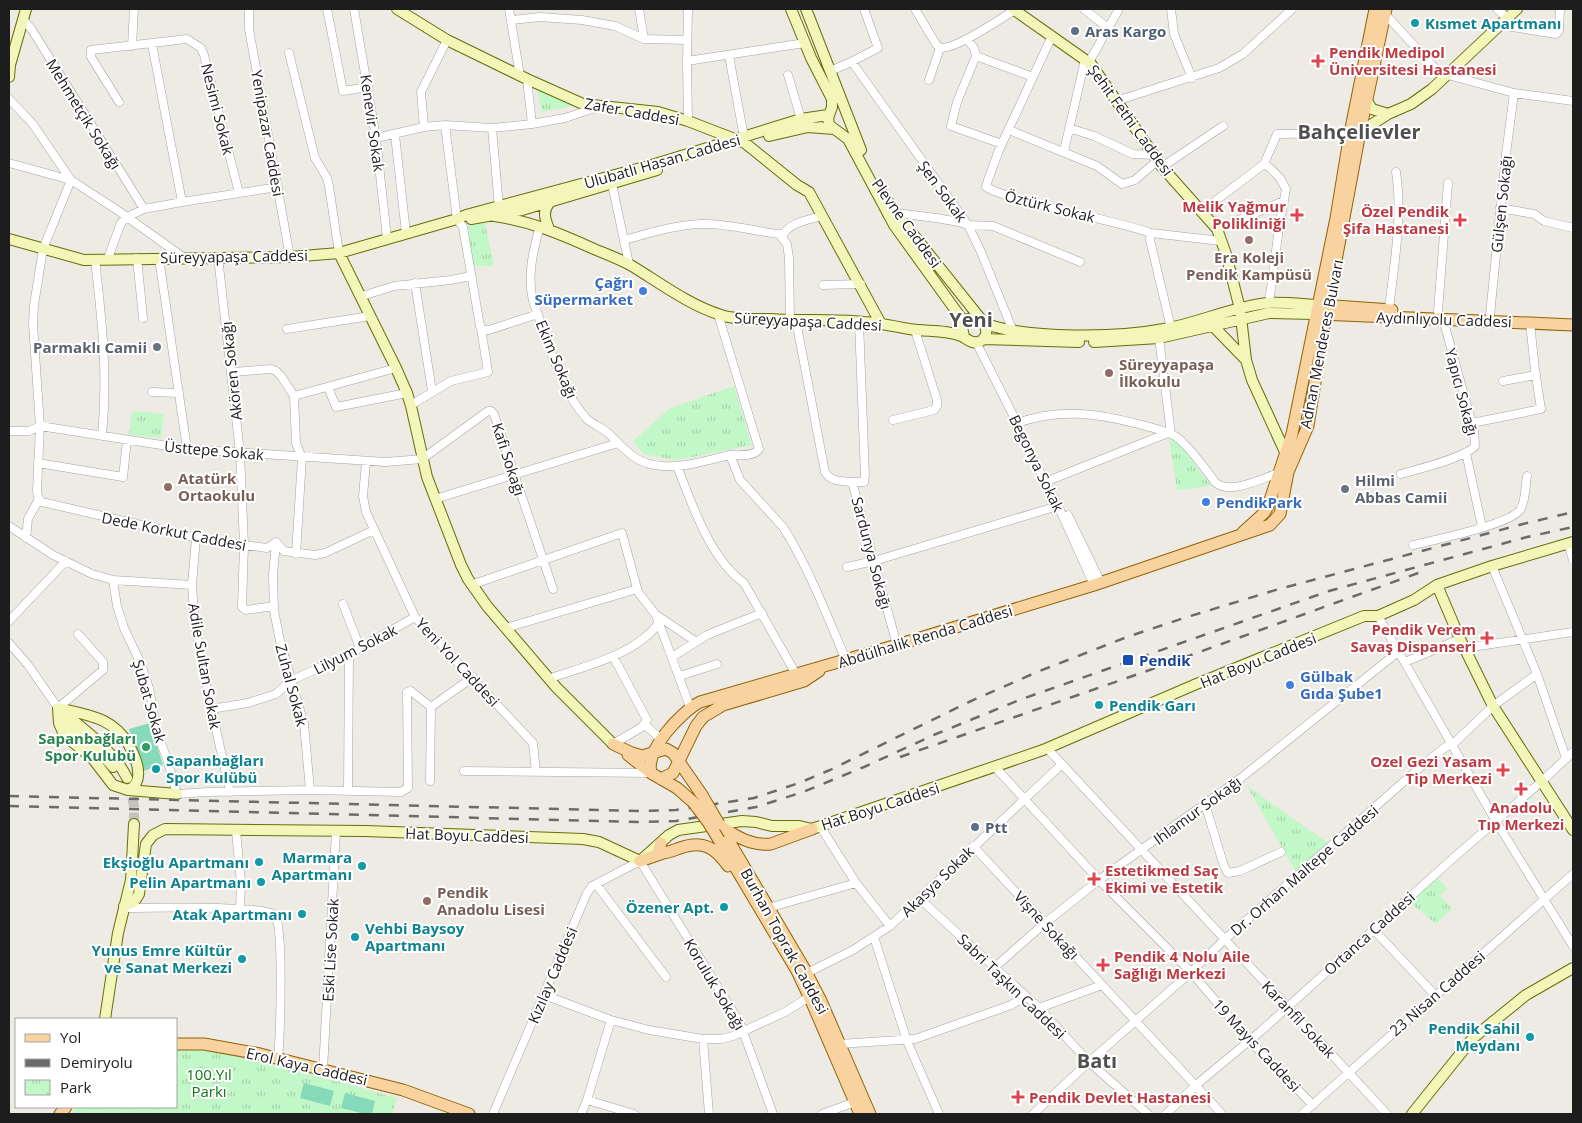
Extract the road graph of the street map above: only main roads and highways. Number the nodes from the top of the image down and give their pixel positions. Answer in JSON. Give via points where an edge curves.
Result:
{"nodes":[{"id":1,"x":1382,"y":10,"type":"edge"},
{"id":2,"x":1353,"y":135,"type":"junction"},
{"id":3,"x":1322,"y":309,"type":"junction"},
{"id":4,"x":1441,"y":315,"type":"junction"},
{"id":5,"x":1573,"y":317,"type":"edge"},
{"id":6,"x":1573,"y":325,"type":"edge"},
{"id":7,"x":1284,"y":500,"type":"junction"},
{"id":8,"x":1270,"y":501,"type":"junction"},
{"id":9,"x":1280,"y":514,"type":"junction"},
{"id":10,"x":1235,"y":536,"type":"junction"},
{"id":11,"x":800,"y":678,"type":"junction"},
{"id":12,"x":674,"y":723,"type":"junction"},
{"id":13,"x":691,"y":735,"type":"junction"},
{"id":14,"x":652,"y":754,"type":"junction"},
{"id":15,"x":678,"y":761,"type":"junction"},
{"id":16,"x":651,"y":773,"type":"junction"},
{"id":17,"x":661,"y":779,"type":"junction"},
{"id":18,"x":698,"y":799,"type":"junction"},
{"id":19,"x":816,"y":828,"type":"road end"},
{"id":20,"x":728,"y":839,"type":"junction"},
{"id":21,"x":640,"y":861,"type":"road end"},
{"id":22,"x":764,"y":909,"type":"junction"},
{"id":23,"x":803,"y":975,"type":"junction"},
{"id":24,"x":178,"y":1044,"type":"edge"},
{"id":25,"x":434,"y":1101,"type":"junction"},
{"id":26,"x":446,"y":1114,"type":"edge"},
{"id":27,"x":468,"y":1114,"type":"edge"},
{"id":28,"x":860,"y":1114,"type":"edge"},
{"id":29,"x":870,"y":1114,"type":"edge"}],
"edges":[{"from":1,"to":2,"type":"main road","name":"Adnan Menderes Bulvarı"},
{"from":1,"to":2,"type":"main road","name":"Adnan Menderes Bulvarı","via":[[1367,101]]},
{"from":2,"to":3,"type":"main road","name":"Adnan Menderes Bulvarı"},
{"from":3,"to":4,"type":"main road","name":"Aydınlıyolu Caddesi"},
{"from":3,"to":4,"type":"main road","name":"Aydınlıyolu Caddesi"},
{"from":3,"to":7,"type":"main road","name":"Adnan Menderes Bulvarı","via":[[1308,426],[1288,472]]},
{"from":3,"to":8,"type":"main road","name":"Adnan Menderes Bulvarı","via":[[1292,434],[1275,477]]},
{"from":4,"to":5,"type":"main road","name":"Aydınlıyolu Caddesi"},
{"from":4,"to":6,"type":"main road","name":"Aydınlıyolu Caddesi"},
{"from":7,"to":8,"type":"main road","via":[[1278,495]]},
{"from":7,"to":9,"type":"main road","name":"Adnan Menderes Bulvarı"},
{"from":8,"to":9,"type":"main road","via":[[1273,513]]},
{"from":8,"to":10,"type":"main road","name":"Abdülhalik Renda Caddesi","via":[[1264,513]]},
{"from":9,"to":10,"type":"main road","name":"Abdülhalik Renda Caddesi","via":[[1270,525]]},
{"from":10,"to":11,"type":"main road","name":"Abdülhalik Renda Caddesi","via":[[1098,584],[827,665]]},
{"from":11,"to":12,"type":"main road","name":"Abdülhalik Renda Caddesi","via":[[710,698],[690,707]]},
{"from":11,"to":13,"type":"main road","name":"Abdülhalik Renda Caddesi","via":[[723,705],[703,717]]},
{"from":12,"to":13,"type":"main road","via":[[680,734]]},
{"from":12,"to":14,"type":"main road","name":"Abdülhalik Renda Caddesi"},
{"from":13,"to":15,"type":"main road","name":"Abdülhalik Renda Caddesi"},
{"from":14,"to":15,"type":"main road","via":[[666,748]]},
{"from":14,"to":16,"type":"main road"},
{"from":14,"to":16,"type":"main road","via":[[639,756],[613,744]]},
{"from":15,"to":17,"type":"main road","via":[[673,773]]},
{"from":15,"to":18,"type":"main road"},
{"from":16,"to":17,"type":"main road"},
{"from":17,"to":18,"type":"main road"},
{"from":18,"to":20,"type":"main road","bridge":true},
{"from":18,"to":20,"type":"main road","name":"Burhan Toprak Caddesi","bridge":true,"via":[[708,822]]},
{"from":19,"to":20,"type":"main road","via":[[764,845]]},
{"from":20,"to":22,"type":"main road","name":"Burhan Toprak Caddesi"},
{"from":21,"to":22,"type":"main road","via":[[662,848],[709,846]]},
{"from":22,"to":23,"type":"main road","name":"Burhan Toprak Caddesi"},
{"from":23,"to":28,"type":"main road","name":"Burhan Toprak Caddesi","via":[[809,998]]},
{"from":23,"to":29,"type":"main road","name":"Burhan Toprak Caddesi","via":[[820,1000]]},
{"from":24,"to":25,"type":"main road","name":"Erol Kaya Caddesi","via":[[210,1045],[278,1059],[394,1087]]},
{"from":25,"to":26,"type":"main road","name":"Erol Kaya Caddesi"},
{"from":25,"to":27,"type":"main road","name":"Erol Kaya Caddesi"}]}
